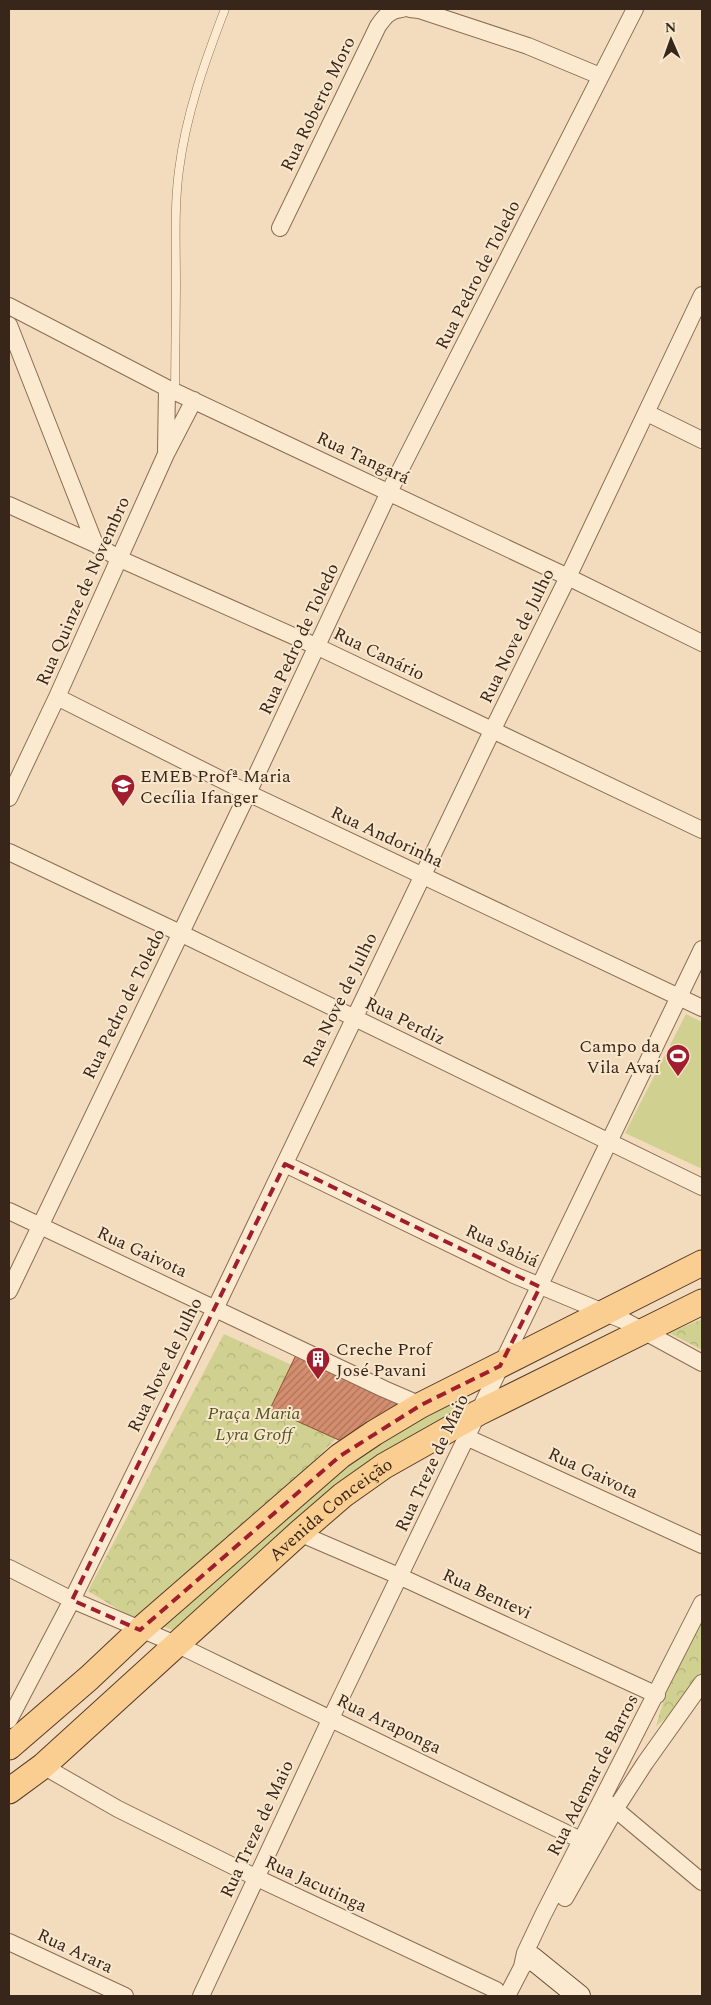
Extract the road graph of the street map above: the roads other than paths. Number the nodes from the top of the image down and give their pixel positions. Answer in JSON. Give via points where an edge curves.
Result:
{"nodes":[{"id":1,"x":225,"y":9,"type":"edge"},
{"id":2,"x":402,"y":9,"type":"edge"},
{"id":3,"x":410,"y":9,"type":"edge"},
{"id":4,"x":635,"y":9,"type":"edge"},
{"id":5,"x":600,"y":76,"type":"junction"},
{"id":6,"x":280,"y":228,"type":"dead end"},
{"id":7,"x":702,"y":295,"type":"edge"},
{"id":8,"x":9,"y":306,"type":"edge"},
{"id":9,"x":9,"y":325,"type":"edge"},
{"id":10,"x":171,"y":390,"type":"junction"},
{"id":11,"x":194,"y":400,"type":"junction"},
{"id":12,"x":647,"y":413,"type":"junction"},
{"id":13,"x":702,"y":440,"type":"edge"},
{"id":14,"x":166,"y":454,"type":"junction"},
{"id":15,"x":389,"y":492,"type":"junction"},
{"id":16,"x":9,"y":505,"type":"edge"},
{"id":17,"x":95,"y":544,"type":"junction"},
{"id":18,"x":120,"y":558,"type":"junction"},
{"id":19,"x":568,"y":578,"type":"junction"},
{"id":20,"x":702,"y":643,"type":"edge"},
{"id":21,"x":318,"y":647,"type":"junction"},
{"id":22,"x":58,"y":697,"type":"junction"},
{"id":23,"x":492,"y":730,"type":"junction"},
{"id":24,"x":248,"y":793,"type":"junction"},
{"id":25,"x":9,"y":798,"type":"edge"},
{"id":26,"x":702,"y":830,"type":"edge"},
{"id":27,"x":9,"y":852,"type":"edge"},
{"id":28,"x":423,"y":875,"type":"junction"},
{"id":29,"x":180,"y":933,"type":"junction"},
{"id":30,"x":702,"y":949,"type":"edge"},
{"id":31,"x":679,"y":997,"type":"junction"},
{"id":32,"x":702,"y":1008,"type":"edge"},
{"id":33,"x":354,"y":1018,"type":"junction"},
{"id":34,"x":611,"y":1141,"type":"junction"},
{"id":35,"x":285,"y":1164,"type":"junction"},
{"id":36,"x":702,"y":1187,"type":"edge"},
{"id":37,"x":9,"y":1212,"type":"edge"},
{"id":38,"x":40,"y":1226,"type":"junction"},
{"id":39,"x":702,"y":1263,"type":"edge"},
{"id":40,"x":540,"y":1286,"type":"junction"},
{"id":41,"x":9,"y":1291,"type":"edge"},
{"id":42,"x":702,"y":1302,"type":"edge"},
{"id":43,"x":215,"y":1309,"type":"junction"},
{"id":44,"x":606,"y":1312,"type":"junction"},
{"id":45,"x":644,"y":1331,"type":"junction"},
{"id":46,"x":702,"y":1363,"type":"edge"},
{"id":47,"x":500,"y":1366,"type":"junction"},
{"id":48,"x":422,"y":1405,"type":"junction"},
{"id":49,"x":478,"y":1413,"type":"junction"},
{"id":50,"x":466,"y":1436,"type":"junction"},
{"id":51,"x":299,"y":1533,"type":"junction"},
{"id":52,"x":702,"y":1545,"type":"edge"},
{"id":53,"x":9,"y":1568,"type":"edge"},
{"id":54,"x":401,"y":1577,"type":"junction"},
{"id":55,"x":72,"y":1600,"type":"junction"},
{"id":56,"x":702,"y":1603,"type":"edge"},
{"id":57,"x":140,"y":1630,"type":"junction"},
{"id":58,"x":178,"y":1645,"type":"junction"},
{"id":59,"x":702,"y":1683,"type":"edge"},
{"id":60,"x":657,"y":1695,"type":"junction"},
{"id":61,"x":331,"y":1718,"type":"junction"},
{"id":62,"x":9,"y":1720,"type":"edge"},
{"id":63,"x":9,"y":1747,"type":"edge"},
{"id":64,"x":43,"y":1766,"type":"junction"},
{"id":65,"x":9,"y":1791,"type":"edge"},
{"id":66,"x":609,"y":1804,"type":"junction"},
{"id":67,"x":588,"y":1843,"type":"junction"},
{"id":68,"x":257,"y":1878,"type":"junction"},
{"id":69,"x":702,"y":1882,"type":"edge"},
{"id":70,"x":9,"y":1942,"type":"edge"},
{"id":71,"x":526,"y":1959,"type":"junction"},
{"id":72,"x":502,"y":1992,"type":"edge"},
{"id":73,"x":125,"y":1996,"type":"edge"},
{"id":74,"x":201,"y":1996,"type":"edge"},
{"id":75,"x":579,"y":1996,"type":"edge"}],
"edges":[{"from":1,"to":10,"type":"lane","via":[[194,97],[179,169]]},
{"from":2,"to":6,"type":"street","name":"Rua Roberto Moro","via":[[391,11],[378,26]]},
{"from":3,"to":5,"type":"street","via":[[528,46]]},
{"from":4,"to":5,"type":"street","name":"Rua Pedro de Toledo"},
{"from":5,"to":15,"type":"street","name":"Rua Pedro de Toledo"},
{"from":7,"to":12,"type":"street","name":"Rua Nove de Julho"},
{"from":8,"to":10,"type":"street","name":"Rua Tangará"},
{"from":9,"to":17,"type":"street"},
{"from":10,"to":11,"type":"street","name":"Rua Tangará"},
{"from":10,"to":14,"type":"street"},
{"from":11,"to":14,"type":"street","name":"Rua Quinze de Novembro"},
{"from":11,"to":15,"type":"street","name":"Rua Tangará"},
{"from":12,"to":13,"type":"street"},
{"from":12,"to":19,"type":"street","name":"Rua Nove de Julho"},
{"from":14,"to":18,"type":"street","name":"Rua Quinze de Novembro"},
{"from":15,"to":19,"type":"street","name":"Rua Tangará"},
{"from":15,"to":21,"type":"street","name":"Rua Pedro de Toledo"},
{"from":16,"to":17,"type":"street","name":"Rua Canário"},
{"from":17,"to":18,"type":"street","name":"Rua Canário"},
{"from":18,"to":21,"type":"street","name":"Rua Canário"},
{"from":18,"to":22,"type":"street","name":"Rua Quinze de Novembro"},
{"from":19,"to":20,"type":"street","name":"Rua Tangará"},
{"from":19,"to":23,"type":"street","name":"Rua Nove de Julho"},
{"from":21,"to":23,"type":"street","name":"Rua Canário"},
{"from":21,"to":24,"type":"street","name":"Rua Pedro de Toledo"},
{"from":22,"to":24,"type":"street","name":"Rua Andorinha"},
{"from":22,"to":25,"type":"street","name":"Rua Quinze de Novembro"},
{"from":23,"to":26,"type":"street","name":"Rua Canário"},
{"from":23,"to":28,"type":"street","name":"Rua Nove de Julho"},
{"from":24,"to":28,"type":"street","name":"Rua Andorinha"},
{"from":24,"to":29,"type":"street","name":"Rua Pedro de Toledo"},
{"from":27,"to":29,"type":"street","name":"Rua Perdiz"},
{"from":28,"to":31,"type":"street","name":"Rua Andorinha"},
{"from":28,"to":33,"type":"street","name":"Rua Nove de Julho"},
{"from":29,"to":33,"type":"street","name":"Rua Perdiz"},
{"from":29,"to":38,"type":"street","name":"Rua Pedro de Toledo"},
{"from":30,"to":31,"type":"street","name":"Rua Treze de Maio"},
{"from":31,"to":32,"type":"street","name":"Rua Andorinha"},
{"from":31,"to":34,"type":"street","name":"Rua Treze de Maio"},
{"from":33,"to":34,"type":"street","name":"Rua Perdiz"},
{"from":33,"to":35,"type":"street","name":"Rua Nove de Julho"},
{"from":34,"to":36,"type":"street","name":"Rua Perdiz"},
{"from":34,"to":40,"type":"street","name":"Rua Treze de Maio"},
{"from":35,"to":40,"type":"street","name":"Rua Sabiá"},
{"from":35,"to":43,"type":"street","name":"Rua Nove de Julho"},
{"from":37,"to":38,"type":"street","name":"Rua Gaivota"},
{"from":38,"to":41,"type":"street","name":"Rua Pedro de Toledo"},
{"from":38,"to":43,"type":"street","name":"Rua Gaivota"},
{"from":39,"to":44,"type":"main road","name":"Avenida Conceição"},
{"from":40,"to":44,"type":"street","name":"Rua Sabiá"},
{"from":40,"to":47,"type":"street","name":"Rua Treze de Maio"},
{"from":42,"to":45,"type":"main road","name":"Avenida Conceição"},
{"from":43,"to":48,"type":"street","name":"Rua Gaivota"},
{"from":43,"to":55,"type":"street","name":"Rua Nove de Julho"},
{"from":44,"to":45,"type":"street","name":"Rua Sabiá"},
{"from":44,"to":47,"type":"main road","name":"Avenida Conceição"},
{"from":45,"to":46,"type":"street","name":"Rua Sabiá"},
{"from":45,"to":49,"type":"main road","name":"Avenida Conceição"},
{"from":47,"to":48,"type":"main road","name":"Avenida Conceição"},
{"from":47,"to":49,"type":"street","name":"Rua Treze de Maio"},
{"from":48,"to":57,"type":"main road","name":"Avenida Conceição","via":[[340,1456]]},
{"from":49,"to":50,"type":"street","name":"Rua Treze de Maio"},
{"from":49,"to":51,"type":"main road","name":"Avenida Conceição","via":[[384,1466],[343,1495]]},
{"from":50,"to":52,"type":"street","name":"Rua Gaivota"},
{"from":50,"to":54,"type":"street","name":"Rua Treze de Maio"},
{"from":51,"to":54,"type":"street","name":"Rua Bentevi"},
{"from":51,"to":58,"type":"main road","name":"Avenida Conceição"},
{"from":53,"to":55,"type":"street"},
{"from":54,"to":60,"type":"street","name":"Rua Bentevi"},
{"from":54,"to":61,"type":"street","name":"Rua Treze de Maio"},
{"from":55,"to":57,"type":"street"},
{"from":55,"to":62,"type":"street","name":"Rua Nove de Julho"},
{"from":56,"to":60,"type":"street","name":"Rua Ademar de Barros"},
{"from":57,"to":58,"type":"street","name":"Rua Araponga"},
{"from":57,"to":63,"type":"main road","name":"Avenida Conceição"},
{"from":58,"to":61,"type":"street","name":"Rua Araponga"},
{"from":58,"to":64,"type":"main road","name":"Avenida Conceição"},
{"from":59,"to":66,"type":"street","via":[[645,1763]]},
{"from":60,"to":66,"type":"street","name":"Rua Ademar de Barros"},
{"from":61,"to":67,"type":"street","name":"Rua Araponga"},
{"from":61,"to":68,"type":"street","name":"Rua Treze de Maio"},
{"from":64,"to":65,"type":"main road","name":"Avenida Conceição"},
{"from":64,"to":68,"type":"street","name":"Rua Jacutinga","via":[[118,1809]]},
{"from":66,"to":67,"type":"street"},
{"from":66,"to":69,"type":"street"},
{"from":67,"to":71,"type":"street"},
{"from":68,"to":72,"type":"street","name":"Rua Jacutinga"},
{"from":68,"to":74,"type":"street","name":"Rua Treze de Maio"},
{"from":70,"to":73,"type":"street","name":"Rua Arara"},
{"from":71,"to":72,"type":"street"},
{"from":71,"to":75,"type":"street"}]}
